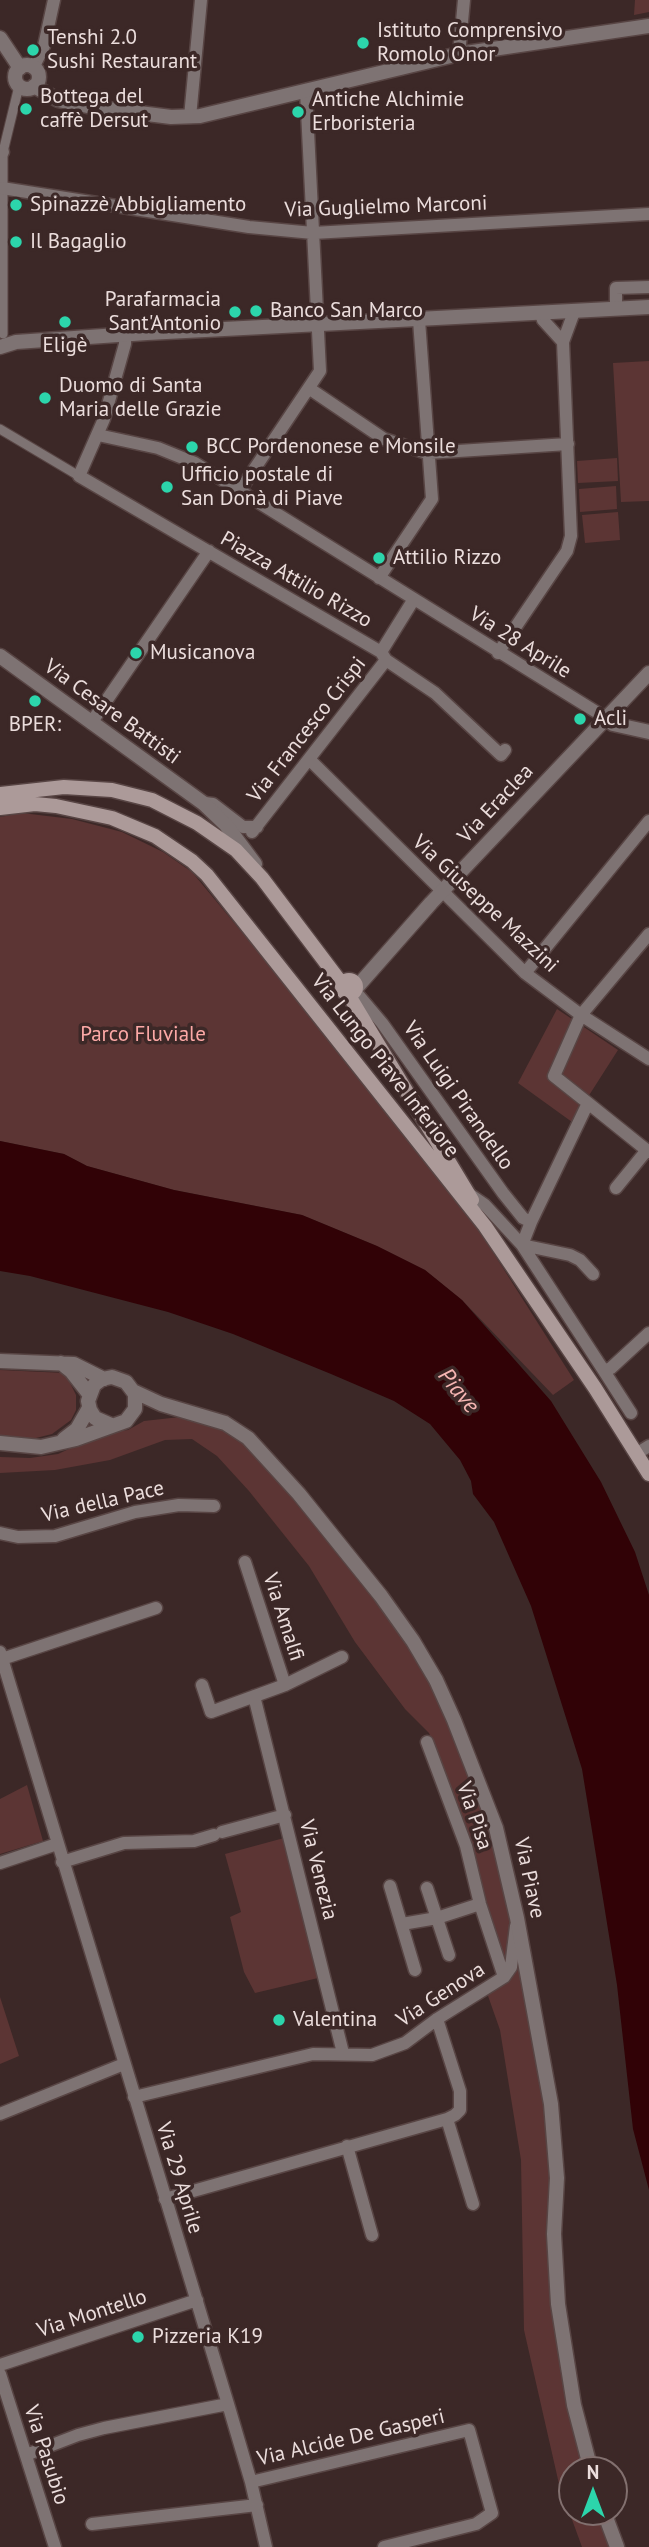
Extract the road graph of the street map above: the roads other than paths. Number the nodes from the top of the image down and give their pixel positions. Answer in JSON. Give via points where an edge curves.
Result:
{"nodes":[{"id":1,"x":54,"y":0,"type":"edge"},
{"id":2,"x":201,"y":0,"type":"edge"},
{"id":3,"x":464,"y":0,"type":"edge"},
{"id":4,"x":649,"y":26,"type":"edge"},
{"id":5,"x":0,"y":38,"type":"edge"},
{"id":6,"x":459,"y":54,"type":"junction"},
{"id":7,"x":27,"y":68,"type":"junction"},
{"id":8,"x":27,"y":86,"type":"junction"},
{"id":9,"x":306,"y":91,"type":"junction"},
{"id":10,"x":190,"y":117,"type":"junction"},
{"id":11,"x":1,"y":152,"type":"edge"},
{"id":12,"x":2,"y":188,"type":"junction"},
{"id":13,"x":649,"y":214,"type":"edge"},
{"id":14,"x":313,"y":233,"type":"junction"},
{"id":15,"x":649,"y":287,"type":"edge"},
{"id":16,"x":649,"y":307,"type":"edge"},
{"id":17,"x":616,"y":309,"type":"junction"},
{"id":18,"x":574,"y":312,"type":"junction"},
{"id":19,"x":541,"y":314,"type":"junction"},
{"id":20,"x":419,"y":320,"type":"junction"},
{"id":21,"x":318,"y":325,"type":"junction"},
{"id":22,"x":125,"y":334,"type":"junction"},
{"id":23,"x":3,"y":342,"type":"edge"},
{"id":24,"x":564,"y":342,"type":"junction"},
{"id":25,"x":310,"y":389,"type":"junction"},
{"id":26,"x":0,"y":429,"type":"edge"},
{"id":27,"x":98,"y":435,"type":"junction"},
{"id":28,"x":568,"y":444,"type":"junction"},
{"id":29,"x":427,"y":453,"type":"junction"},
{"id":30,"x":79,"y":476,"type":"junction"},
{"id":31,"x":239,"y":492,"type":"junction"},
{"id":32,"x":209,"y":551,"type":"junction"},
{"id":33,"x":379,"y":578,"type":"junction"},
{"id":34,"x":414,"y":599,"type":"junction"},
{"id":35,"x":498,"y":653,"type":"junction"},
{"id":36,"x":0,"y":656,"type":"edge"},
{"id":37,"x":384,"y":656,"type":"junction"},
{"id":38,"x":649,"y":673,"type":"edge"},
{"id":39,"x":606,"y":718,"type":"junction"},
{"id":40,"x":91,"y":723,"type":"junction"},
{"id":41,"x":649,"y":732,"type":"edge"},
{"id":42,"x":505,"y":750,"type":"dead end"},
{"id":43,"x":310,"y":760,"type":"junction"},
{"id":44,"x":0,"y":794,"type":"edge"},
{"id":45,"x":201,"y":802,"type":"junction"},
{"id":46,"x":0,"y":808,"type":"edge"},
{"id":47,"x":649,"y":821,"type":"edge"},
{"id":48,"x":254,"y":829,"type":"joint"},
{"id":49,"x":225,"y":840,"type":"junction"},
{"id":50,"x":262,"y":878,"type":"junction"},
{"id":51,"x":442,"y":891,"type":"junction"},
{"id":52,"x":649,"y":934,"type":"edge"},
{"id":53,"x":525,"y":973,"type":"junction"},
{"id":54,"x":351,"y":987,"type":"junction"},
{"id":55,"x":581,"y":1015,"type":"junction"},
{"id":56,"x":649,"y":1059,"type":"edge"},
{"id":57,"x":588,"y":1103,"type":"junction"},
{"id":58,"x":648,"y":1151,"type":"edge"},
{"id":59,"x":616,"y":1188,"type":"dead end"},
{"id":60,"x":469,"y":1194,"type":"junction"},
{"id":61,"x":531,"y":1222,"type":"junction"},
{"id":62,"x":485,"y":1226,"type":"junction"},
{"id":63,"x":522,"y":1245,"type":"junction"},
{"id":64,"x":593,"y":1274,"type":"dead end"},
{"id":65,"x":649,"y":1333,"type":"edge"},
{"id":66,"x":0,"y":1361,"type":"edge"},
{"id":67,"x":60,"y":1363,"type":"junction"},
{"id":68,"x":604,"y":1371,"type":"junction"},
{"id":69,"x":104,"y":1379,"type":"junction"},
{"id":70,"x":134,"y":1391,"type":"junction"},
{"id":71,"x":89,"y":1401,"type":"junction"},
{"id":72,"x":182,"y":1410,"type":"junction"},
{"id":73,"x":631,"y":1413,"type":"dead end"},
{"id":74,"x":132,"y":1414,"type":"junction"},
{"id":75,"x":111,"y":1425,"type":"junction"},
{"id":76,"x":0,"y":1443,"type":"edge"},
{"id":77,"x":56,"y":1443,"type":"junction"},
{"id":78,"x":645,"y":1451,"type":"edge"},
{"id":79,"x":649,"y":1474,"type":"edge"},
{"id":80,"x":214,"y":1506,"type":"dead end"},
{"id":81,"x":0,"y":1533,"type":"edge"},
{"id":82,"x":245,"y":1562,"type":"dead end"},
{"id":83,"x":156,"y":1608,"type":"dead end"},
{"id":84,"x":1,"y":1656,"type":"edge"},
{"id":85,"x":342,"y":1657,"type":"dead end"},
{"id":86,"x":202,"y":1685,"type":"dead end"},
{"id":87,"x":285,"y":1685,"type":"junction"},
{"id":88,"x":254,"y":1696,"type":"junction"},
{"id":89,"x":427,"y":1742,"type":"dead end"},
{"id":90,"x":285,"y":1815,"type":"junction"},
{"id":91,"x":57,"y":1844,"type":"junction"},
{"id":92,"x":0,"y":1863,"type":"edge"},
{"id":93,"x":62,"y":1863,"type":"junction"},
{"id":94,"x":390,"y":1886,"type":"dead end"},
{"id":95,"x":427,"y":1888,"type":"dead end"},
{"id":96,"x":480,"y":1904,"type":"junction"},
{"id":97,"x":437,"y":1918,"type":"junction"},
{"id":98,"x":517,"y":1918,"type":"junction"},
{"id":99,"x":402,"y":1924,"type":"junction"},
{"id":100,"x":449,"y":1955,"type":"dead end"},
{"id":101,"x":415,"y":1970,"type":"dead end"},
{"id":102,"x":504,"y":1977,"type":"junction"},
{"id":103,"x":438,"y":2019,"type":"junction"},
{"id":104,"x":343,"y":2053,"type":"junction"},
{"id":105,"x":124,"y":2064,"type":"junction"},
{"id":106,"x":134,"y":2097,"type":"junction"},
{"id":107,"x":0,"y":2114,"type":"edge"},
{"id":108,"x":447,"y":2119,"type":"junction"},
{"id":109,"x":346,"y":2146,"type":"junction"},
{"id":110,"x":165,"y":2199,"type":"junction"},
{"id":111,"x":473,"y":2204,"type":"dead end"},
{"id":112,"x":372,"y":2235,"type":"dead end"},
{"id":113,"x":197,"y":2300,"type":"junction"},
{"id":114,"x":0,"y":2365,"type":"edge"},
{"id":115,"x":0,"y":2374,"type":"edge"},
{"id":116,"x":228,"y":2404,"type":"junction"},
{"id":117,"x":26,"y":2455,"type":"junction"},
{"id":118,"x":587,"y":2456,"type":"edge"},
{"id":119,"x":251,"y":2482,"type":"junction"},
{"id":120,"x":257,"y":2505,"type":"junction"},
{"id":121,"x":92,"y":2524,"type":"dead end"},
{"id":122,"x":610,"y":2526,"type":"edge"},
{"id":123,"x":55,"y":2547,"type":"edge"},
{"id":124,"x":266,"y":2547,"type":"edge"},
{"id":125,"x":384,"y":2547,"type":"edge"},
{"id":126,"x":618,"y":2547,"type":"edge"}],
"edges":[{"from":1,"to":7,"type":"street","via":[[44,46]]},
{"from":2,"to":10,"type":"street"},
{"from":3,"to":6,"type":"street"},
{"from":4,"to":6,"type":"street"},
{"from":5,"to":7,"type":"street"},
{"from":6,"to":9,"type":"street"},
{"from":7,"to":8,"type":"street","via":[[38,76]]},
{"from":7,"to":8,"type":"street","via":[[15,77]]},
{"from":8,"to":10,"type":"street","via":[[58,100],[92,107]]},
{"from":8,"to":11,"type":"street"},
{"from":9,"to":10,"type":"street"},
{"from":9,"to":14,"type":"street"},
{"from":11,"to":12,"type":"street"},
{"from":12,"to":14,"type":"street","name":"Via Guglielmo Marconi"},
{"from":12,"to":23,"type":"street"},
{"from":13,"to":14,"type":"street","name":"Via Guglielmo Marconi"},
{"from":14,"to":21,"type":"street"},
{"from":15,"to":17,"type":"street","via":[[616,288]]},
{"from":16,"to":17,"type":"street"},
{"from":17,"to":18,"type":"street"},
{"from":18,"to":19,"type":"street"},
{"from":18,"to":24,"type":"street"},
{"from":19,"to":20,"type":"street"},
{"from":19,"to":24,"type":"street"},
{"from":20,"to":21,"type":"street"},
{"from":20,"to":29,"type":"street"},
{"from":21,"to":22,"type":"street"},
{"from":21,"to":25,"type":"street","via":[[320,371]]},
{"from":22,"to":23,"type":"street"},
{"from":22,"to":27,"type":"street"},
{"from":24,"to":28,"type":"street"},
{"from":25,"to":29,"type":"street","via":[[384,439]]},
{"from":25,"to":31,"type":"street"},
{"from":26,"to":30,"type":"street"},
{"from":27,"to":30,"type":"street"},
{"from":27,"to":31,"type":"street","name":"Piazza Attilio Rizzo","via":[[171,453]]},
{"from":28,"to":29,"type":"street"},
{"from":28,"to":35,"type":"street","via":[[571,536],[567,551]]},
{"from":29,"to":33,"type":"street","via":[[432,499]]},
{"from":30,"to":32,"type":"street","name":"Piazza Attilio Rizzo"},
{"from":31,"to":33,"type":"street","name":"Piazza Attilio Rizzo"},
{"from":32,"to":37,"type":"street","name":"Piazza Attilio Rizzo"},
{"from":32,"to":40,"type":"street"},
{"from":33,"to":34,"type":"street","name":"Piazza Attilio Rizzo"},
{"from":34,"to":35,"type":"street","name":"Via 28 Aprile"},
{"from":34,"to":37,"type":"street","name":"Piazza Attilio Rizzo"},
{"from":35,"to":39,"type":"street","name":"Via 28 Aprile"},
{"from":36,"to":40,"type":"street","name":"Via Cesare Battisti"},
{"from":37,"to":42,"type":"street","via":[[435,694],[501,755]]},
{"from":37,"to":43,"type":"street","name":"Via Francesco Crispi"},
{"from":38,"to":39,"type":"street","name":"Via Eraclea"},
{"from":39,"to":41,"type":"street","via":[[613,724]]},
{"from":39,"to":51,"type":"street","name":"Via Eraclea"},
{"from":40,"to":45,"type":"street","name":"Via Cesare Battisti"},
{"from":43,"to":48,"type":"street","name":"Via Francesco Crispi"},
{"from":43,"to":51,"type":"street","name":"Via Giuseppe Mazzini"},
{"from":44,"to":49,"type":"main road","via":[[64,788],[112,790],[152,800]]},
{"from":45,"to":48,"type":"street","name":"Via Cesare Battisti","via":[[213,804],[243,827]]},
{"from":45,"to":49,"type":"street","name":"Via Cesare Battisti"},
{"from":45,"to":50,"type":"street","name":"Via Cesare Battisti","via":[[243,846]]},
{"from":46,"to":62,"type":"main road","name":"Via Lungo Piave Inferiore","via":[[34,804],[94,813],[155,836],[192,861],[225,895]]},
{"from":47,"to":53,"type":"street"},
{"from":49,"to":50,"type":"main road"},
{"from":50,"to":54,"type":"main road","name":"Via Cesare Battisti"},
{"from":51,"to":53,"type":"street","name":"Via Giuseppe Mazzini"},
{"from":51,"to":54,"type":"street","name":"Via Eraclea"},
{"from":52,"to":55,"type":"street"},
{"from":53,"to":55,"type":"street","name":"Via Giuseppe Mazzini"},
{"from":54,"to":60,"type":"main road","via":[[358,1012]]},
{"from":54,"to":61,"type":"street","name":"Via Luigi Pirandello","via":[[382,1023],[516,1210]]},
{"from":55,"to":56,"type":"street","name":"Via Giuseppe Mazzini"},
{"from":55,"to":57,"type":"street","via":[[554,1076]]},
{"from":57,"to":58,"type":"street"},
{"from":57,"to":61,"type":"street"},
{"from":58,"to":59,"type":"street"},
{"from":60,"to":62,"type":"main road"},
{"from":60,"to":63,"type":"street"},
{"from":61,"to":63,"type":"street"},
{"from":62,"to":78,"type":"main road","name":"Via Lungo Piave Inferiore","via":[[594,1388]]},
{"from":63,"to":64,"type":"street","via":[[570,1255]]},
{"from":63,"to":68,"type":"street"},
{"from":65,"to":68,"type":"street"},
{"from":66,"to":67,"type":"street"},
{"from":67,"to":69,"type":"street","via":[[74,1364]]},
{"from":67,"to":71,"type":"street","via":[[71,1371]]},
{"from":68,"to":73,"type":"street"},
{"from":69,"to":70,"type":"street","via":[[121,1379]]},
{"from":69,"to":71,"type":"street","via":[[94,1385]]},
{"from":70,"to":72,"type":"street","name":"Via Piave"},
{"from":70,"to":74,"type":"street"},
{"from":71,"to":75,"type":"street","via":[[100,1422]]},
{"from":71,"to":77,"type":"street","via":[[77,1429]]},
{"from":72,"to":74,"type":"street","name":"Via Piave"},
{"from":72,"to":98,"type":"street","name":"Via Piave","via":[[225,1423],[248,1438],[307,1504],[413,1641],[454,1720],[496,1828]]},
{"from":74,"to":75,"type":"street"},
{"from":75,"to":77,"type":"street"},
{"from":76,"to":77,"type":"street","via":[[41,1447]]},
{"from":78,"to":79,"type":"main road","name":"Via Lungo Piave Inferiore"},
{"from":80,"to":81,"type":"street","name":"Via della Pace","via":[[179,1504],[135,1512],[55,1536]]},
{"from":82,"to":87,"type":"street","name":"Via Amalfi"},
{"from":83,"to":84,"type":"street","name":"Via 29 Aprile"},
{"from":84,"to":91,"type":"street","name":"Via 29 Aprile"},
{"from":85,"to":87,"type":"street","name":"Via Amalfi"},
{"from":86,"to":88,"type":"street","name":"Via Amalfi","via":[[211,1712]]},
{"from":87,"to":88,"type":"street","name":"Via Amalfi"},
{"from":88,"to":90,"type":"street","name":"Via Venezia"},
{"from":89,"to":96,"type":"street","name":"Via Pisa","via":[[466,1846]]},
{"from":90,"to":93,"type":"street","via":[[194,1841],[124,1843]]},
{"from":90,"to":104,"type":"street","name":"Via Venezia"},
{"from":91,"to":92,"type":"street"},
{"from":91,"to":93,"type":"street","name":"Via 29 Aprile"},
{"from":93,"to":105,"type":"street","name":"Via 29 Aprile"},
{"from":94,"to":99,"type":"street"},
{"from":95,"to":97,"type":"street"},
{"from":96,"to":97,"type":"street"},
{"from":96,"to":102,"type":"street","name":"Via Pisa"},
{"from":97,"to":99,"type":"street"},
{"from":97,"to":100,"type":"street"},
{"from":98,"to":102,"type":"street","name":"Via Genova","via":[[511,1967]]},
{"from":98,"to":118,"type":"street","name":"Via Piave","via":[[551,2104],[558,2304]]},
{"from":99,"to":101,"type":"street"},
{"from":102,"to":103,"type":"street","name":"Via Genova"},
{"from":103,"to":104,"type":"street","name":"Via Genova","via":[[388,2050],[372,2055]]},
{"from":103,"to":108,"type":"street","via":[[461,2100],[460,2110]]},
{"from":104,"to":106,"type":"street","name":"Via Genova","via":[[313,2054]]},
{"from":105,"to":106,"type":"street","name":"Via 29 Aprile"},
{"from":105,"to":107,"type":"street"},
{"from":106,"to":110,"type":"street","name":"Via 29 Aprile"},
{"from":108,"to":109,"type":"street"},
{"from":108,"to":111,"type":"street"},
{"from":109,"to":110,"type":"street"},
{"from":109,"to":112,"type":"street"},
{"from":110,"to":113,"type":"street","name":"Via 29 Aprile"},
{"from":113,"to":114,"type":"street","name":"Via Montello"},
{"from":113,"to":116,"type":"street","name":"Via 29 Aprile"},
{"from":115,"to":117,"type":"street","name":"Via Pasubio"},
{"from":116,"to":117,"type":"street","via":[[104,2428]]},
{"from":116,"to":119,"type":"street","name":"Via 29 Aprile"},
{"from":117,"to":123,"type":"street","name":"Via Pasubio"},
{"from":119,"to":120,"type":"street","name":"Via 29 Aprile"},
{"from":119,"to":125,"type":"street","name":"Via Alcide De Gasperi","via":[[469,2430],[492,2513],[476,2524]]},
{"from":120,"to":121,"type":"street"},
{"from":120,"to":124,"type":"street","name":"Via 29 Aprile"},
{"from":122,"to":126,"type":"street"}]}
